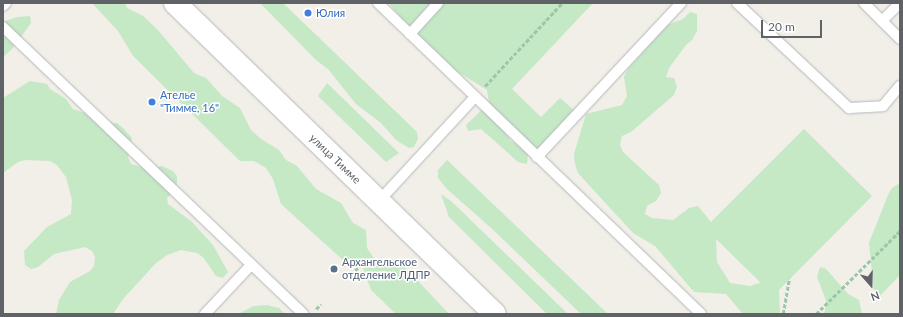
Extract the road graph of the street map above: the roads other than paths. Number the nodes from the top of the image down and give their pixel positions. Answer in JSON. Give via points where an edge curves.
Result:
{"nodes":[{"id":1,"x":6,"y":3,"type":"edge"},
{"id":2,"x":174,"y":3,"type":"edge"},
{"id":3,"x":378,"y":3,"type":"edge"},
{"id":4,"x":438,"y":3,"type":"edge"},
{"id":5,"x":681,"y":3,"type":"edge"},
{"id":6,"x":737,"y":3,"type":"edge"},
{"id":7,"x":864,"y":3,"type":"edge"},
{"id":8,"x":900,"y":3,"type":"edge"},
{"id":9,"x":3,"y":6,"type":"edge"},
{"id":10,"x":882,"y":21,"type":"junction"},
{"id":11,"x":3,"y":27,"type":"edge"},
{"id":12,"x":410,"y":34,"type":"junction"},
{"id":13,"x":900,"y":39,"type":"edge"},
{"id":14,"x":900,"y":86,"type":"edge"},
{"id":15,"x":475,"y":97,"type":"junction"},
{"id":16,"x":538,"y":157,"type":"junction"},
{"id":17,"x":379,"y":201,"type":"junction"},
{"id":18,"x":251,"y":265,"type":"junction"},
{"id":19,"x":205,"y":314,"type":"edge"},
{"id":20,"x":304,"y":314,"type":"edge"},
{"id":21,"x":495,"y":314,"type":"edge"},
{"id":22,"x":701,"y":314,"type":"edge"}],
"edges":[{"from":1,"to":9,"type":"lane"},
{"from":2,"to":17,"type":"main road","name":"улица Тимме"},
{"from":3,"to":12,"type":"lane"},
{"from":4,"to":12,"type":"lane"},
{"from":5,"to":16,"type":"lane"},
{"from":6,"to":14,"type":"lane","via":[[849,108],[882,106]]},
{"from":7,"to":10,"type":"lane"},
{"from":8,"to":10,"type":"lane"},
{"from":10,"to":13,"type":"lane"},
{"from":11,"to":18,"type":"lane"},
{"from":12,"to":15,"type":"lane"},
{"from":15,"to":16,"type":"lane"},
{"from":15,"to":17,"type":"lane"},
{"from":16,"to":22,"type":"lane"},
{"from":17,"to":21,"type":"main road","name":"улица Тимме"},
{"from":18,"to":19,"type":"lane"},
{"from":18,"to":20,"type":"lane"}]}
